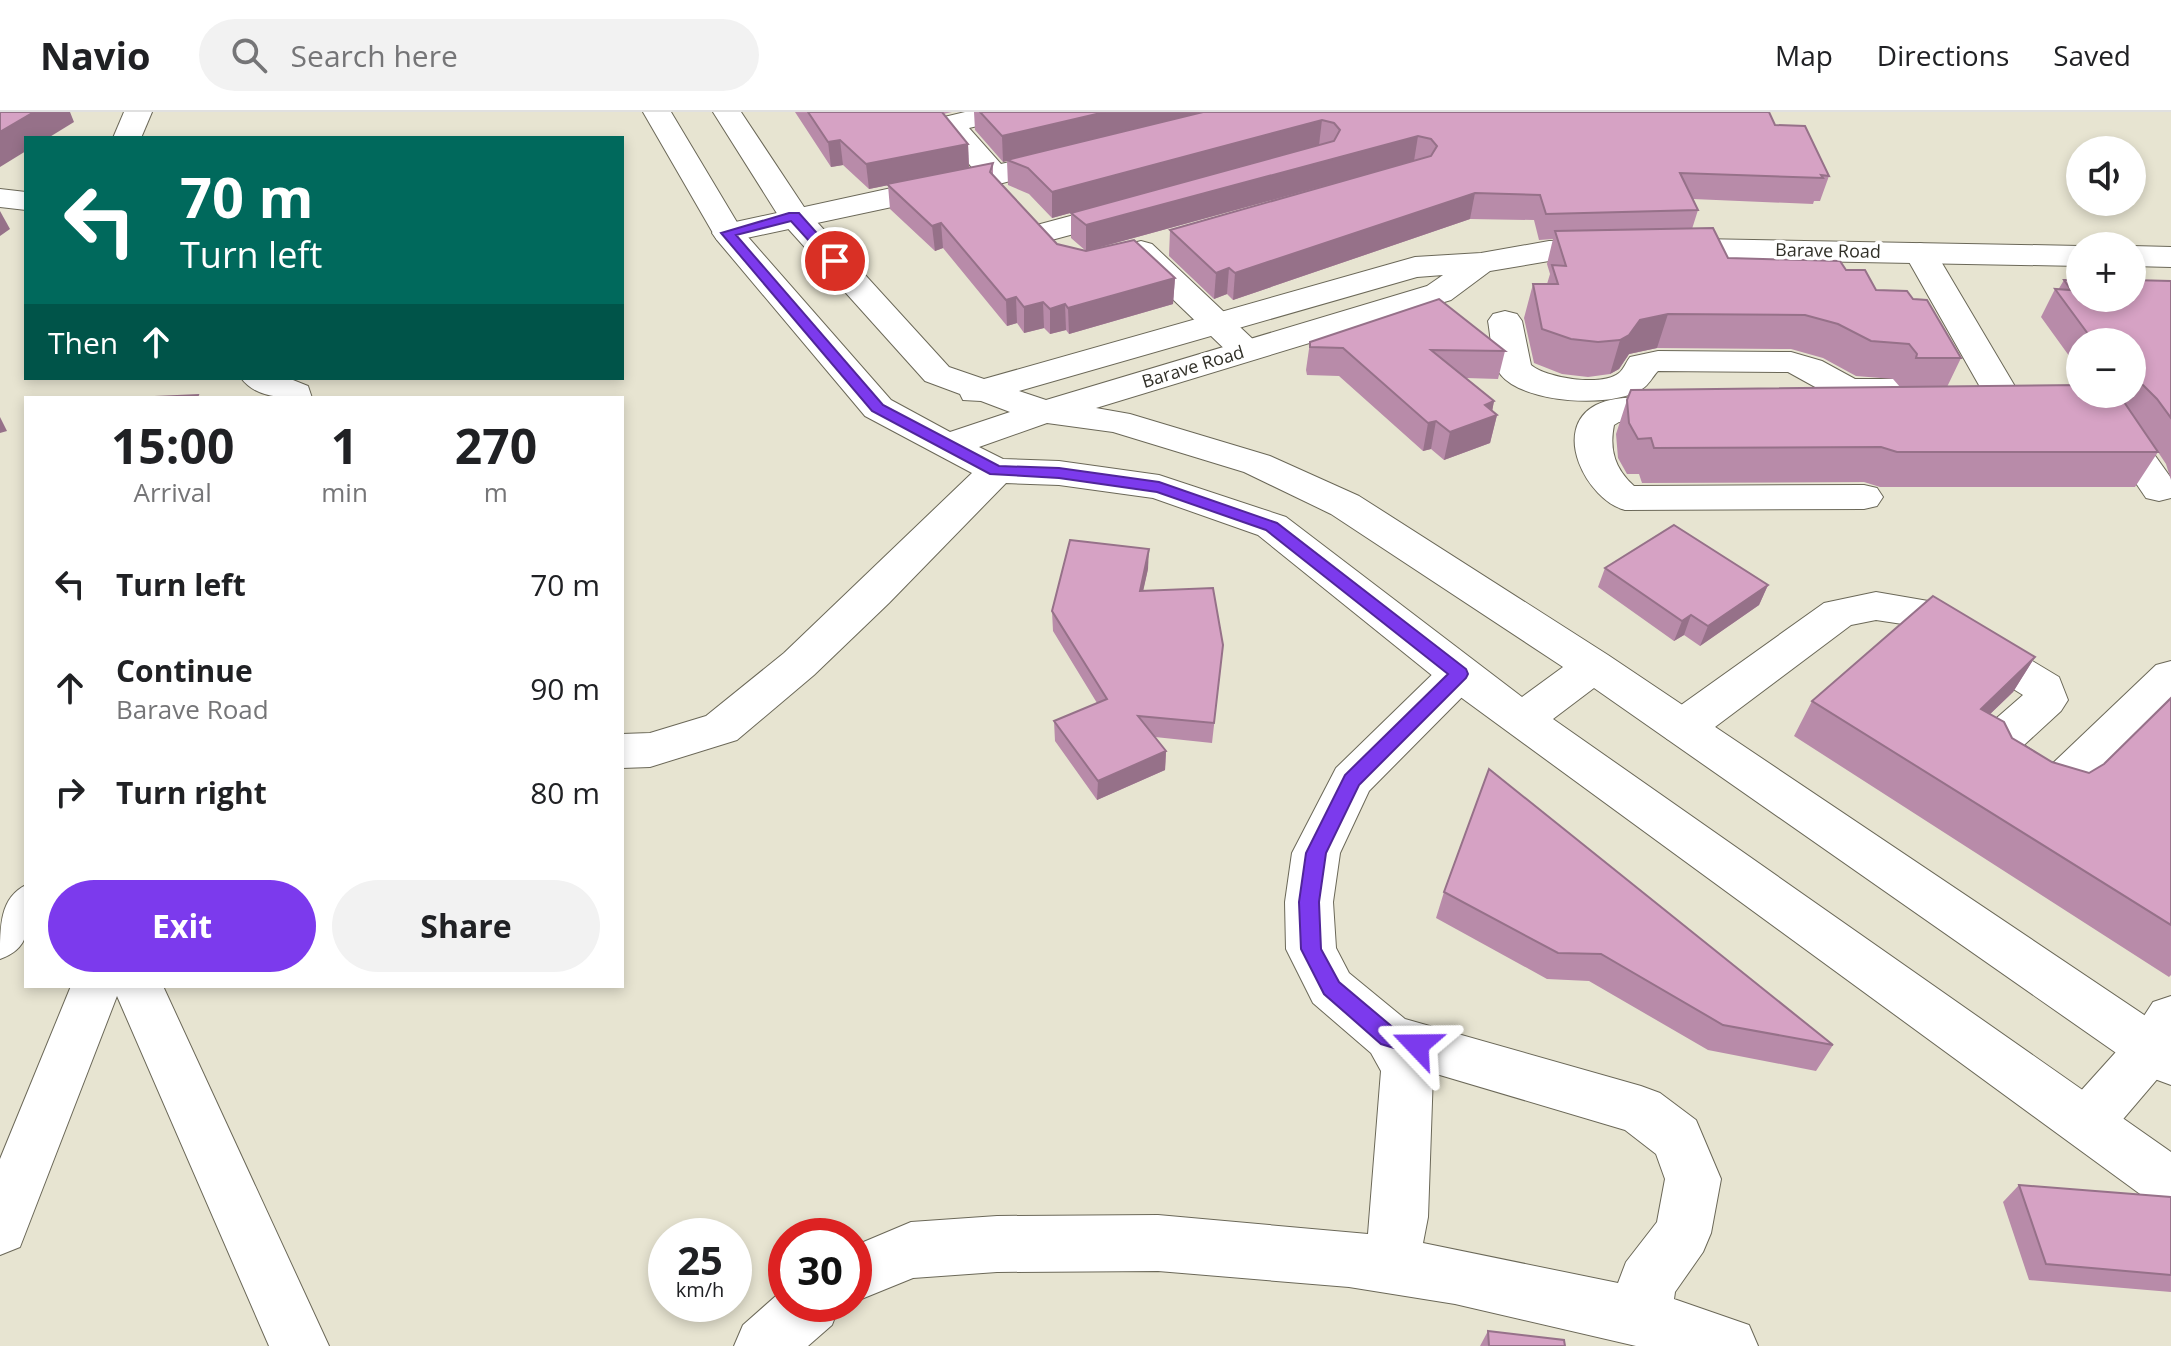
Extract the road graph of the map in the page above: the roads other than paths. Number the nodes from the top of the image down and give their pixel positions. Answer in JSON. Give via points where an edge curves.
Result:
{"nodes":[{"id":1,"x":138,"y":112,"type":"edge"},
{"id":2,"x":657,"y":112,"type":"edge"},
{"id":3,"x":727,"y":112,"type":"edge"},
{"id":4,"x":1002,"y":112,"type":"edge"},
{"id":5,"x":944,"y":118,"type":"edge"},
{"id":6,"x":128,"y":136,"type":"edge"},
{"id":7,"x":1100,"y":150,"type":"edge"},
{"id":8,"x":0,"y":198,"type":"edge"},
{"id":9,"x":24,"y":201,"type":"edge"},
{"id":10,"x":1018,"y":204,"type":"junction"},
{"id":11,"x":1151,"y":204,"type":"edge"},
{"id":12,"x":794,"y":216,"type":"junction"},
{"id":13,"x":728,"y":233,"type":"junction"},
{"id":14,"x":1920,"y":253,"type":"junction"},
{"id":15,"x":2066,"y":256,"type":"edge"},
{"id":16,"x":2146,"y":256,"type":"edge"},
{"id":17,"x":2171,"y":257,"type":"edge"},
{"id":18,"x":1481,"y":263,"type":"junction"},
{"id":19,"x":1505,"y":321,"type":"dead end"},
{"id":20,"x":1216,"y":322,"type":"junction"},
{"id":21,"x":1246,"y":351,"type":"junction"},
{"id":22,"x":1979,"y":354,"type":"junction"},
{"id":23,"x":264,"y":380,"type":"edge"},
{"id":24,"x":984,"y":389,"type":"junction"},
{"id":25,"x":294,"y":396,"type":"edge"},
{"id":26,"x":1818,"y":408,"type":"edge"},
{"id":27,"x":2086,"y":408,"type":"edge"},
{"id":28,"x":1722,"y":409,"type":"edge"},
{"id":29,"x":1045,"y":412,"type":"junction"},
{"id":30,"x":1088,"y":418,"type":"junction"},
{"id":31,"x":902,"y":420,"type":"junction"},
{"id":32,"x":947,"y":445,"type":"junction"},
{"id":33,"x":996,"y":471,"type":"junction"},
{"id":34,"x":1059,"y":473,"type":"junction"},
{"id":35,"x":2159,"y":489,"type":"edge"},
{"id":36,"x":1864,"y":497,"type":"dead end"},
{"id":37,"x":1593,"y":666,"type":"junction"},
{"id":38,"x":1459,"y":674,"type":"junction"},
{"id":39,"x":2171,"y":676,"type":"edge"},
{"id":40,"x":1523,"y":719,"type":"junction"},
{"id":41,"x":1683,"y":727,"type":"junction"},
{"id":42,"x":624,"y":751,"type":"edge"},
{"id":43,"x":24,"y":908,"type":"edge"},
{"id":44,"x":0,"y":938,"type":"edge"},
{"id":45,"x":95,"y":988,"type":"edge"},
{"id":46,"x":139,"y":988,"type":"edge"},
{"id":47,"x":1389,"y":1037,"type":"junction"},
{"id":48,"x":2164,"y":1043,"type":"edge"},
{"id":49,"x":2088,"y":1121,"type":"junction"},
{"id":50,"x":2171,"y":1184,"type":"edge"},
{"id":51,"x":0,"y":1228,"type":"edge"},
{"id":52,"x":872,"y":1266,"type":"edge"},
{"id":53,"x":1390,"y":1266,"type":"junction"},
{"id":54,"x":1642,"y":1318,"type":"junction"},
{"id":55,"x":791,"y":1322,"type":"edge"},
{"id":56,"x":299,"y":1346,"type":"edge"},
{"id":57,"x":764,"y":1346,"type":"edge"},
{"id":58,"x":1728,"y":1346,"type":"edge"}],
"edges":[{"from":1,"to":6,"type":"street"},
{"from":2,"to":13,"type":"street"},
{"from":3,"to":12,"type":"street"},
{"from":4,"to":5,"type":"street"},
{"from":5,"to":10,"type":"street"},
{"from":7,"to":10,"type":"street"},
{"from":8,"to":9,"type":"street"},
{"from":10,"to":11,"type":"street"},
{"from":10,"to":12,"type":"street"},
{"from":10,"to":20,"type":"street","via":[[1085,261],[1156,247]]},
{"from":12,"to":13,"type":"street"},
{"from":12,"to":24,"type":"street","via":[[937,374]]},
{"from":13,"to":31,"type":"street","via":[[878,408]]},
{"from":14,"to":15,"type":"street","name":"Barave Road"},
{"from":14,"to":18,"type":"street","name":"Barave Road","via":[[1645,248],[1549,251]]},
{"from":14,"to":22,"type":"street"},
{"from":16,"to":17,"type":"street"},
{"from":18,"to":20,"type":"street","name":"Barave Road","via":[[1415,267]]},
{"from":18,"to":21,"type":"street","name":"Barave Road","via":[[1439,293]]},
{"from":19,"to":22,"type":"street","via":[[1514,369],[1549,387],[1612,389],[1637,376],[1642,364],[1658,361],[1791,362],[1848,390],[1951,390],[1959,384],[1954,371],[1959,362]]},
{"from":20,"to":21,"type":"street"},
{"from":20,"to":24,"type":"street","name":"Barave Road"},
{"from":21,"to":29,"type":"street","name":"Barave Road"},
{"from":22,"to":26,"type":"street","via":[[2024,405]]},
{"from":23,"to":25,"type":"street"},
{"from":24,"to":29,"type":"street"},
{"from":24,"to":31,"type":"street","name":"Barave Road"},
{"from":27,"to":35,"type":"street","via":[[2114,422]]},
{"from":28,"to":36,"type":"street","via":[[1611,411],[1597,420],[1591,443],[1603,480],[1625,498]]},
{"from":29,"to":30,"type":"street"},
{"from":29,"to":32,"type":"street","name":"Barave Road"},
{"from":30,"to":34,"type":"street"},
{"from":30,"to":37,"type":"street","via":[[1257,464],[1345,505]]},
{"from":31,"to":32,"type":"street"},
{"from":32,"to":33,"type":"street"},
{"from":33,"to":34,"type":"street"},
{"from":33,"to":42,"type":"street","via":[[832,634],[721,728],[650,750]]},
{"from":34,"to":38,"type":"street","via":[[1159,487],[1272,526]]},
{"from":37,"to":40,"type":"street"},
{"from":37,"to":41,"type":"street"},
{"from":38,"to":40,"type":"street"},
{"from":38,"to":47,"type":"street","via":[[1352,780],[1316,853],[1309,902],[1311,949],[1331,988]]},
{"from":39,"to":41,"type":"street","via":[[2060,784],[2045,782],[2006,758],[2000,741],[2046,700],[2044,688],[1919,612],[1876,606],[1839,613]]},
{"from":40,"to":49,"type":"street"},
{"from":41,"to":48,"type":"street"},
{"from":43,"to":44,"type":"street"},
{"from":45,"to":51,"type":"street"},
{"from":46,"to":56,"type":"street"},
{"from":47,"to":53,"type":"street","via":[[1407,1069],[1400,1217]]},
{"from":47,"to":54,"type":"street","via":[[1641,1110],[1677,1138],[1693,1179],[1683,1233],[1647,1282]]},
{"from":48,"to":49,"type":"street"},
{"from":49,"to":50,"type":"street"},
{"from":52,"to":53,"type":"street","via":[[911,1250],[1158,1243]]},
{"from":53,"to":54,"type":"street"},
{"from":54,"to":58,"type":"street"},
{"from":55,"to":57,"type":"street"}]}
